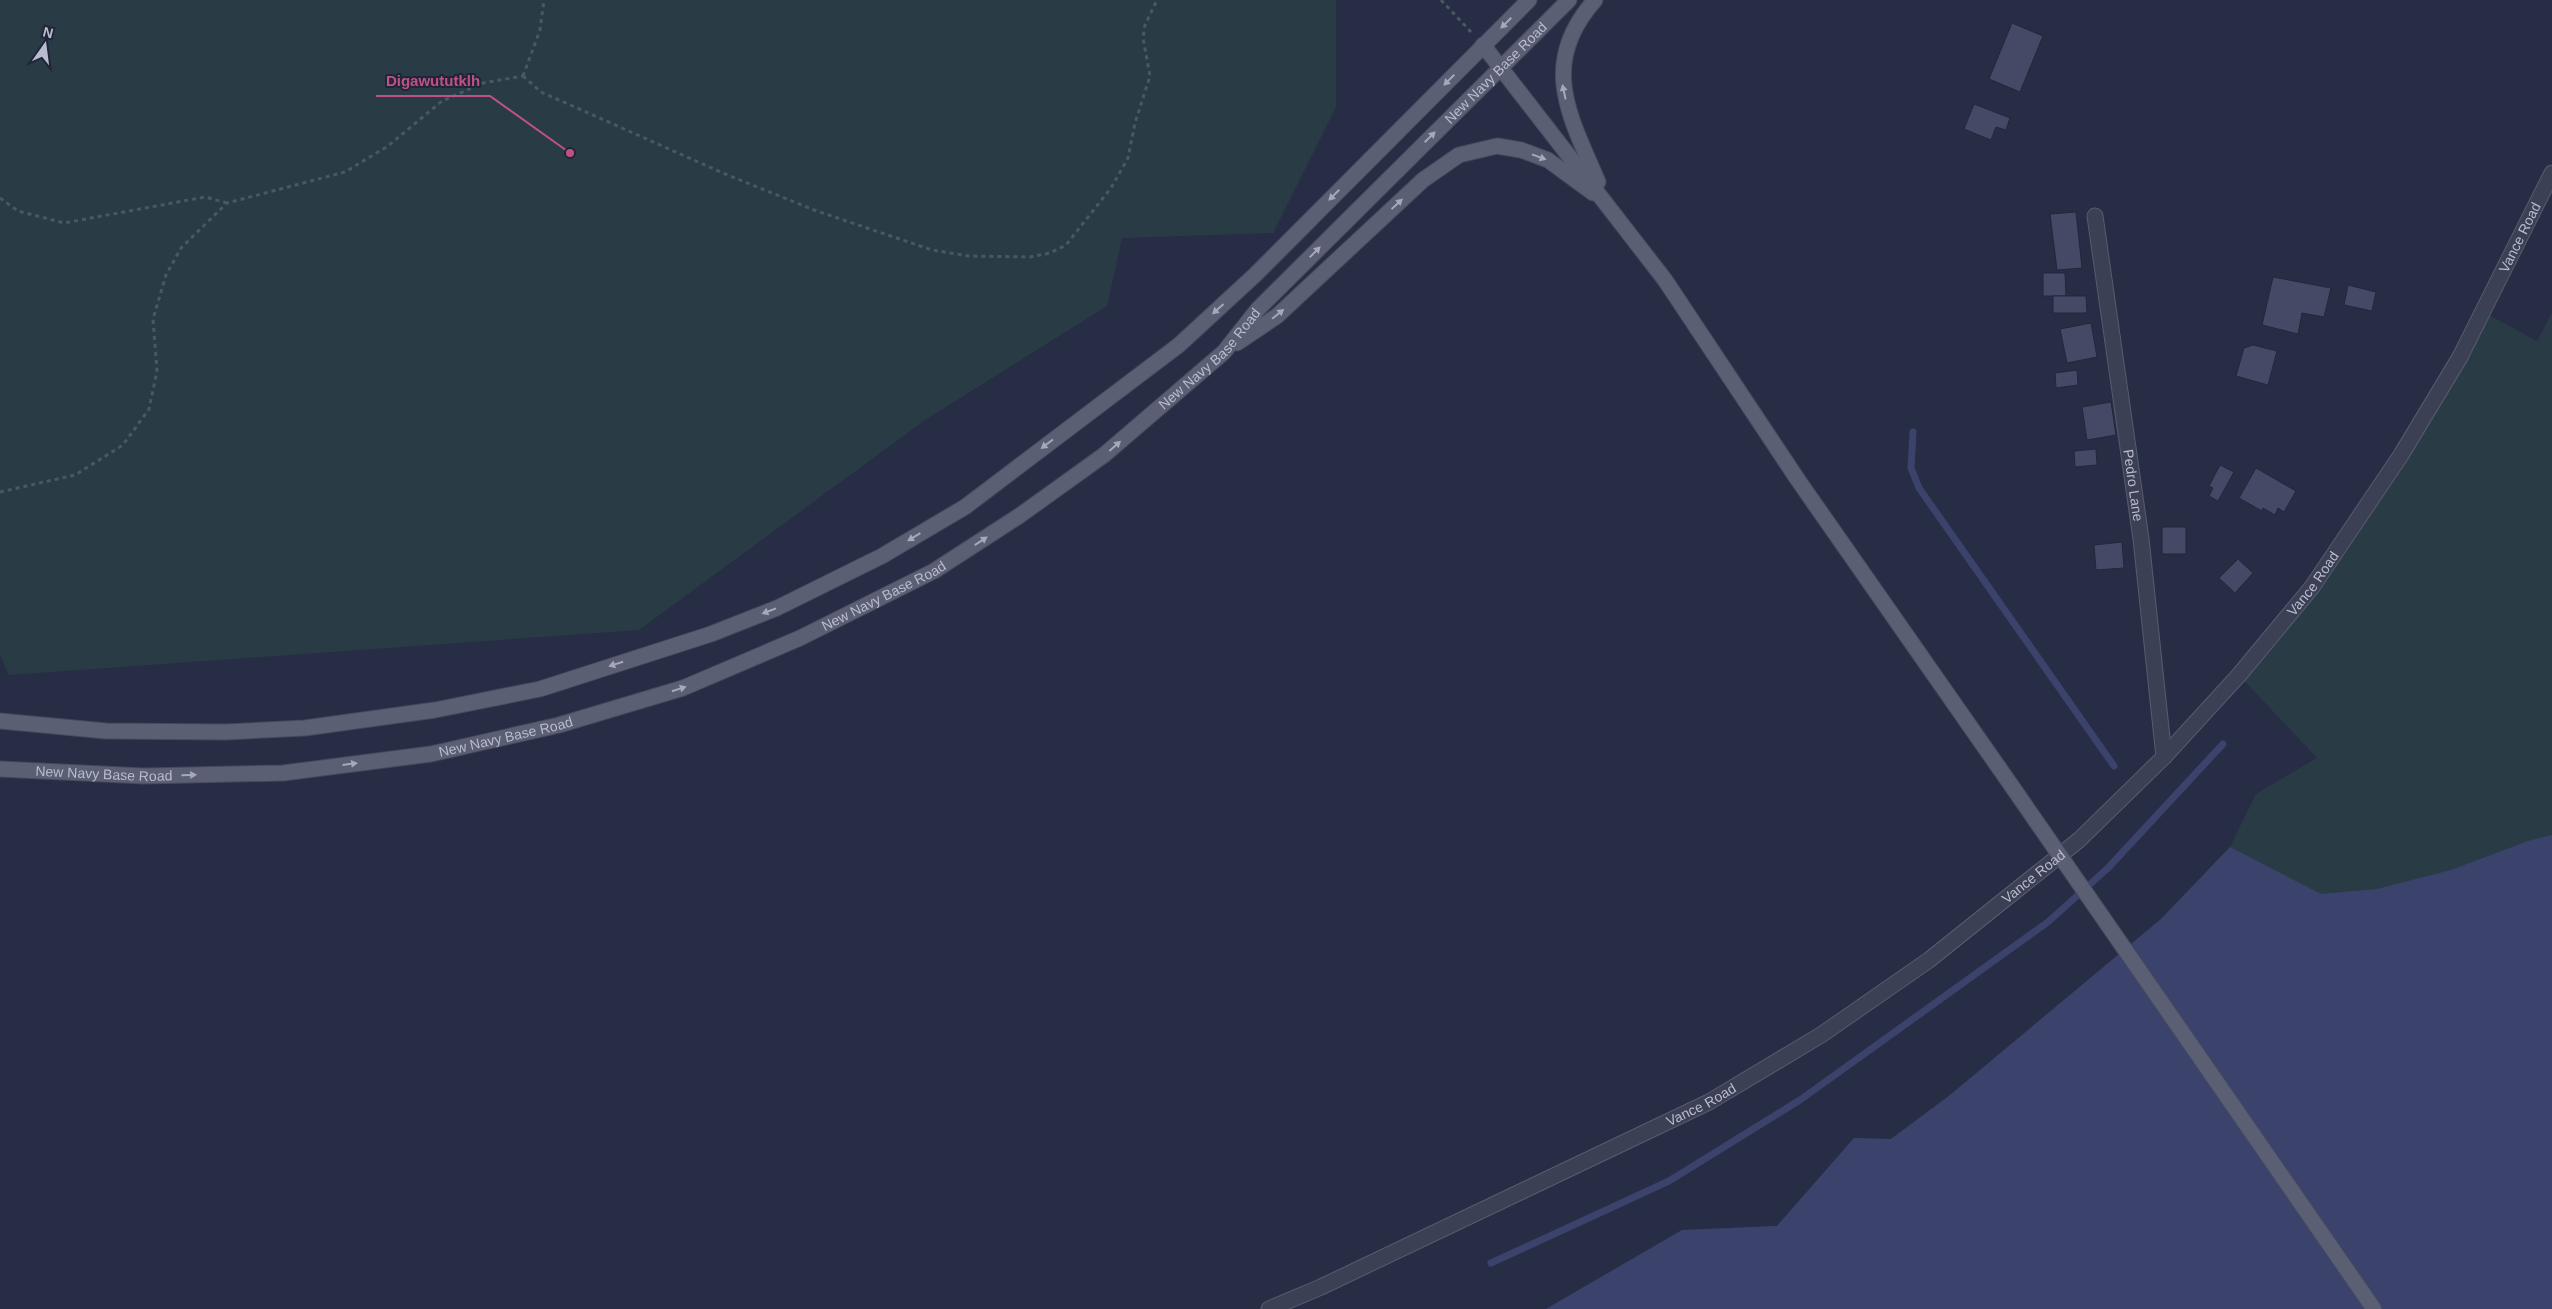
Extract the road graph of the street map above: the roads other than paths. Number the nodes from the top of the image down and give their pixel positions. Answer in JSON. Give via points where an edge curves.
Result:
{"nodes":[{"id":1,"x":1529,"y":0,"type":"edge"},
{"id":2,"x":1568,"y":0,"type":"edge"},
{"id":3,"x":1595,"y":0,"type":"edge"},
{"id":4,"x":1483,"y":45,"type":"junction"},
{"id":5,"x":1500,"y":68,"type":"junction"},
{"id":6,"x":2552,"y":173,"type":"edge"},
{"id":7,"x":1607,"y":202,"type":"junction"},
{"id":8,"x":2095,"y":216,"type":"dead end"},
{"id":9,"x":1224,"y":352,"type":"junction"},
{"id":10,"x":0,"y":722,"type":"edge"},
{"id":11,"x":2164,"y":757,"type":"junction"},
{"id":12,"x":0,"y":769,"type":"edge"},
{"id":13,"x":1269,"y":1309,"type":"edge"},
{"id":14,"x":2374,"y":1309,"type":"edge"}],
"edges":[{"from":1,"to":4,"type":"main road","name":"New Navy Base Road","one_way":true},
{"from":2,"to":5,"type":"main road","name":"New Navy Base Road"},
{"from":7,"to":3,"type":"main road","one_way":true,"via":[[1569,114],[1562,79],[1568,46],[1584,12]]},
{"from":4,"to":5,"type":"main road"},
{"from":4,"to":10,"type":"main road","name":"New Navy Base Road","one_way":true,"via":[[1256,274],[1178,345],[965,507],[882,556],[777,608],[711,634],[540,688],[434,710],[305,728],[226,732],[106,731]]},
{"from":5,"to":7,"type":"main road"},
{"from":9,"to":5,"type":"main road","name":"New Navy Base Road","one_way":true,"via":[[1258,309]]},
{"from":6,"to":11,"type":"street","name":"Vance Road","via":[[2460,357],[2402,455],[2312,587],[2239,675]]},
{"from":9,"to":7,"type":"main road","one_way":true,"via":[[1277,316],[1423,180],[1459,155],[1497,146],[1521,150],[1548,160]]},
{"from":7,"to":14,"type":"main road","bridge":true,"via":[[1665,280],[1798,480]]},
{"from":8,"to":11,"type":"street","name":"Pedro Lane","via":[[2141,538]]},
{"from":12,"to":9,"type":"main road","name":"New Navy Base Road","one_way":true,"via":[[144,776],[283,773],[431,754],[559,726],[683,688],[800,638],[934,571],[1104,455]]},
{"from":11,"to":13,"type":"street","name":"Vance Road","via":[[2080,840],[1930,960],[1821,1035],[1709,1102]]}]}
